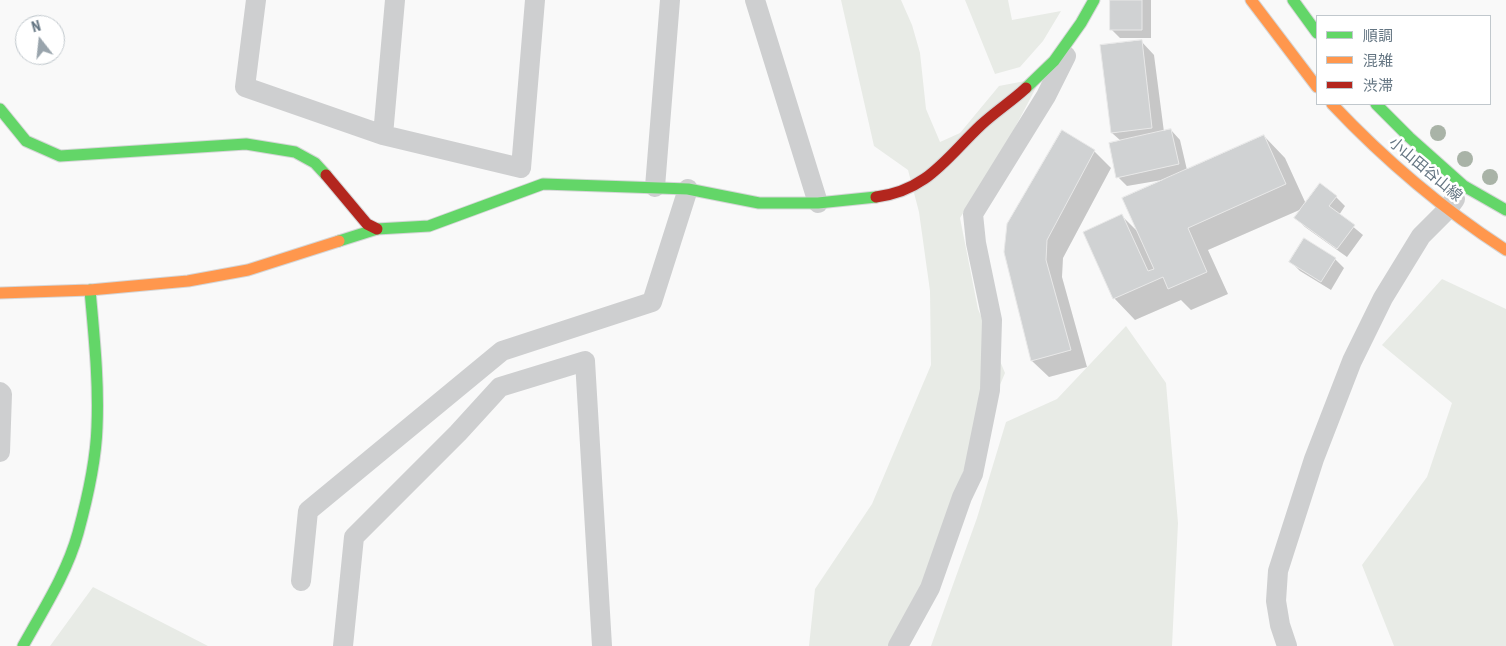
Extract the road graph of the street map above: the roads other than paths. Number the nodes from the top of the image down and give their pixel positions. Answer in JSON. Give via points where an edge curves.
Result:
{"nodes":[{"id":1,"x":256,"y":0,"type":"edge"},
{"id":2,"x":394,"y":0,"type":"edge"},
{"id":3,"x":536,"y":0,"type":"edge"},
{"id":4,"x":670,"y":0,"type":"edge"},
{"id":5,"x":755,"y":0,"type":"edge"},
{"id":6,"x":1251,"y":0,"type":"edge"},
{"id":7,"x":1293,"y":0,"type":"edge"},
{"id":8,"x":1094,"y":1,"type":"edge"},
{"id":9,"x":1316,"y":32,"type":"edge"},
{"id":10,"x":1316,"y":86,"type":"edge"},
{"id":11,"x":1333,"y":105,"type":"edge"},
{"id":12,"x":1377,"y":105,"type":"edge"},
{"id":13,"x":0,"y":109,"type":"edge"},
{"id":14,"x":382,"y":135,"type":"junction"},
{"id":15,"x":521,"y":168,"type":"junction"},
{"id":16,"x":543,"y":184,"type":"junction"},
{"id":17,"x":1464,"y":186,"type":"junction"},
{"id":18,"x":655,"y":188,"type":"junction"},
{"id":19,"x":688,"y":189,"type":"junction"},
{"id":20,"x":818,"y":202,"type":"junction"},
{"id":21,"x":1447,"y":210,"type":"junction"},
{"id":22,"x":1506,"y":210,"type":"edge"},
{"id":23,"x":378,"y":229,"type":"junction"},
{"id":24,"x":1506,"y":250,"type":"edge"},
{"id":25,"x":90,"y":290,"type":"junction"},
{"id":26,"x":0,"y":293,"type":"edge"},
{"id":27,"x":0,"y":392,"type":"edge"},
{"id":28,"x":0,"y":452,"type":"edge"},
{"id":29,"x":301,"y":581,"type":"dead end"},
{"id":30,"x":22,"y":646,"type":"edge"},
{"id":31,"x":343,"y":646,"type":"edge"},
{"id":32,"x":602,"y":646,"type":"edge"},
{"id":33,"x":898,"y":646,"type":"edge"},
{"id":34,"x":1288,"y":646,"type":"edge"}],
"edges":[{"from":1,"to":14,"type":"street","via":[[246,87]]},
{"from":2,"to":14,"type":"street"},
{"from":3,"to":15,"type":"street"},
{"from":4,"to":18,"type":"street"},
{"from":5,"to":20,"type":"street"},
{"from":6,"to":10,"type":"street"},
{"from":7,"to":9,"type":"street"},
{"from":8,"to":20,"type":"street","via":[[1054,61],[982,124],[928,178],[908,189],[884,196]]},
{"from":8,"to":33,"type":"street","via":[[1046,96],[973,214],[992,320],[990,390],[973,474],[930,588]]},
{"from":11,"to":21,"type":"street","name":"小山田谷山線","via":[[1400,172]]},
{"from":12,"to":17,"type":"street","name":"小山田谷山線"},
{"from":13,"to":23,"type":"street","via":[[26,141],[60,156],[246,144],[295,152],[315,163],[367,224]]},
{"from":14,"to":15,"type":"street"},
{"from":15,"to":16,"type":"street"},
{"from":16,"to":18,"type":"street"},
{"from":16,"to":23,"type":"street","via":[[429,226]]},
{"from":17,"to":21,"type":"street"},
{"from":17,"to":22,"type":"street","name":"小山田谷山線"},
{"from":18,"to":19,"type":"street"},
{"from":19,"to":20,"type":"street","via":[[759,203]]},
{"from":19,"to":29,"type":"street","via":[[652,302],[502,351],[308,511]]},
{"from":21,"to":24,"type":"street","name":"小山田谷山線"},
{"from":21,"to":34,"type":"street","via":[[1421,236],[1383,298],[1352,361],[1314,459],[1278,571],[1276,601]]},
{"from":23,"to":25,"type":"street","via":[[248,270],[188,282]]},
{"from":25,"to":26,"type":"street"},
{"from":25,"to":30,"type":"street","via":[[97,364],[97,420],[90,480],[78,534],[60,582]]},
{"from":27,"to":28,"type":"street"},
{"from":31,"to":32,"type":"street","via":[[354,537],[458,434],[500,387],[585,361]]}]}
